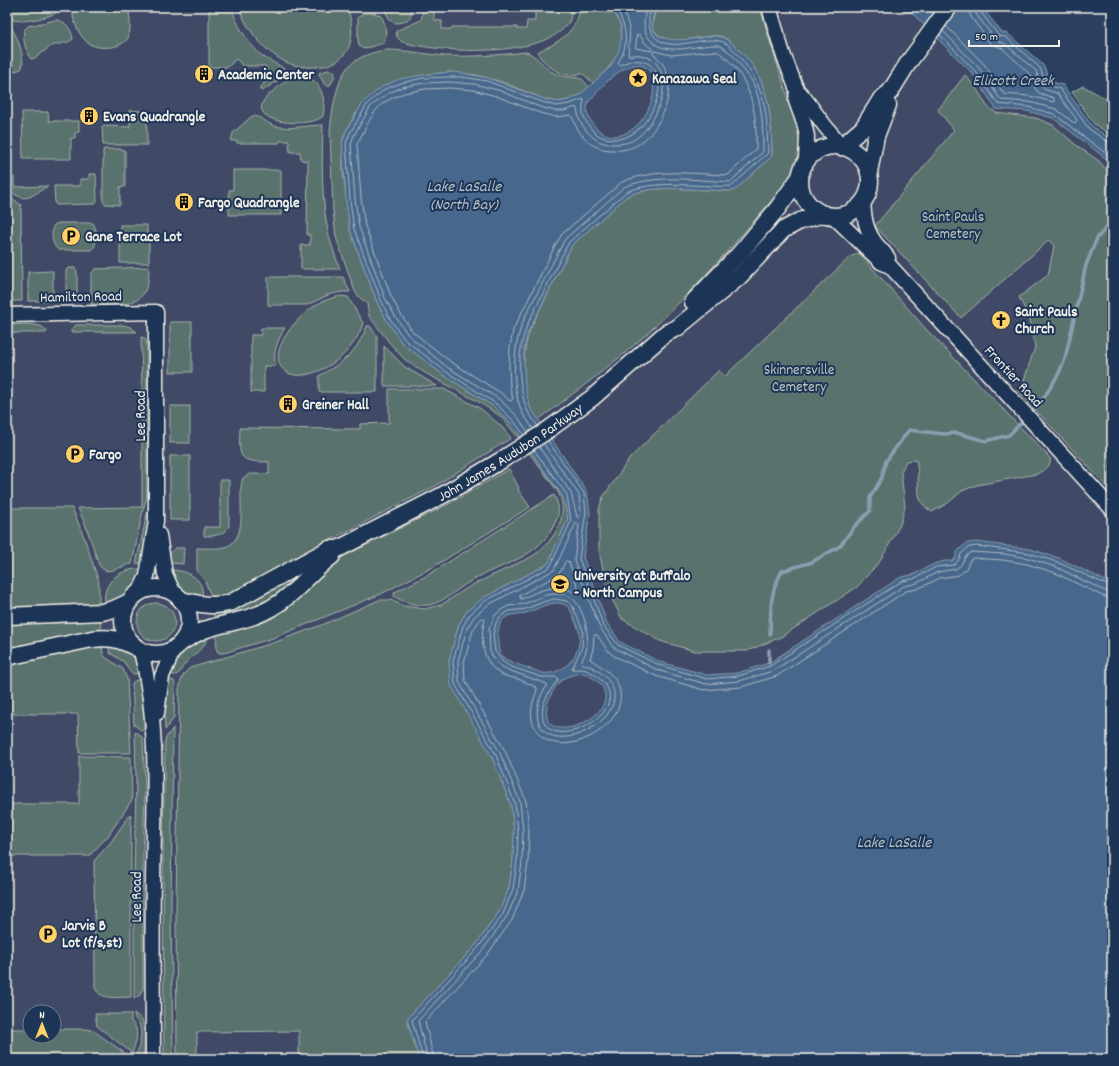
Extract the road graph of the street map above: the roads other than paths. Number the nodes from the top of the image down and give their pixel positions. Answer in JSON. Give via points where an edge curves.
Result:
{"nodes":[{"id":1,"x":769,"y":7,"type":"edge"},
{"id":2,"x":949,"y":7,"type":"edge"},
{"id":3,"x":797,"y":90,"type":"junction"},
{"id":4,"x":890,"y":92,"type":"junction"},
{"id":5,"x":841,"y":147,"type":"junction"},
{"id":6,"x":806,"y":161,"type":"junction"},
{"id":7,"x":869,"y":172,"type":"junction"},
{"id":8,"x":800,"y":177,"type":"junction"},
{"id":9,"x":863,"y":201,"type":"junction"},
{"id":10,"x":829,"y":216,"type":"junction"},
{"id":11,"x":890,"y":266,"type":"junction"},
{"id":12,"x":156,"y":312,"type":"joint"},
{"id":13,"x":7,"y":315,"type":"edge"},
{"id":14,"x":666,"y":333,"type":"junction"},
{"id":15,"x":1112,"y":509,"type":"edge"},
{"id":16,"x":156,"y":521,"type":"junction"},
{"id":17,"x":338,"y":548,"type":"junction"},
{"id":18,"x":134,"y":597,"type":"junction"},
{"id":19,"x":178,"y":597,"type":"junction"},
{"id":20,"x":7,"y":616,"type":"edge"},
{"id":21,"x":178,"y":646,"type":"junction"},
{"id":22,"x":138,"y":649,"type":"junction"},
{"id":23,"x":7,"y":657,"type":"edge"},
{"id":24,"x":154,"y":735,"type":"junction"},
{"id":25,"x":153,"y":1059,"type":"edge"}],
"edges":[{"from":1,"to":3,"type":"street"},
{"from":2,"to":4,"type":"main road"},
{"from":3,"to":5,"type":"street","via":[[805,97]]},
{"from":3,"to":6,"type":"street","via":[[796,101],[807,136]]},
{"from":4,"to":5,"type":"main road","via":[[881,99],[863,128]]},
{"from":4,"to":7,"type":"main road","via":[[889,103],[875,140]]},
{"from":5,"to":6,"type":"main road","via":[[819,150]]},
{"from":5,"to":7,"type":"main road","via":[[857,154]]},
{"from":6,"to":8,"type":"main road"},
{"from":7,"to":9,"type":"main road","via":[[869,190]]},
{"from":8,"to":10,"type":"main road","via":[[807,203]]},
{"from":8,"to":14,"type":"main road","name":"John James Audubon Parkway","via":[[778,209],[722,273],[672,322]]},
{"from":9,"to":10,"type":"main road","via":[[852,212]]},
{"from":9,"to":11,"type":"street","name":"Frontier Road","via":[[868,232],[888,257]]},
{"from":10,"to":11,"type":"street","name":"Frontier Road","via":[[881,262]]},
{"from":10,"to":14,"type":"main road","name":"John James Audubon Parkway","via":[[800,221],[783,230],[739,277],[677,328]]},
{"from":11,"to":15,"type":"street","name":"Frontier Road"},
{"from":12,"to":13,"type":"street","name":"Hamilton Road"},
{"from":12,"to":16,"type":"street","name":"Lee Road"},
{"from":14,"to":17,"type":"main road","name":"John James Audubon Parkway","via":[[614,380],[570,414],[500,461],[443,495]]},
{"from":16,"to":18,"type":"street","name":"Lee Road","via":[[147,576]]},
{"from":16,"to":19,"type":"street","name":"Lee Road","via":[[165,574]]},
{"from":17,"to":19,"type":"main road","name":"John James Audubon Parkway","via":[[329,549],[232,602],[209,606]]},
{"from":17,"to":21,"type":"main road","name":"John James Audubon Parkway","via":[[334,555],[273,608],[248,619],[205,629]]},
{"from":18,"to":19,"type":"main road","via":[[147,589],[156,588],[167,590]]},
{"from":18,"to":20,"type":"main road","via":[[114,609],[102,612]]},
{"from":18,"to":22,"type":"main road","via":[[124,612],[123,624],[126,634]]},
{"from":19,"to":21,"type":"main road","via":[[187,610],[189,621],[188,632]]},
{"from":21,"to":22,"type":"main road","via":[[163,654],[152,654]]},
{"from":21,"to":24,"type":"street","name":"Lee Road","via":[[162,676]]},
{"from":22,"to":23,"type":"main road","via":[[119,640],[104,638]]},
{"from":22,"to":24,"type":"street","name":"Lee Road","via":[[147,676]]},
{"from":24,"to":25,"type":"street","name":"Lee Road"}]}
